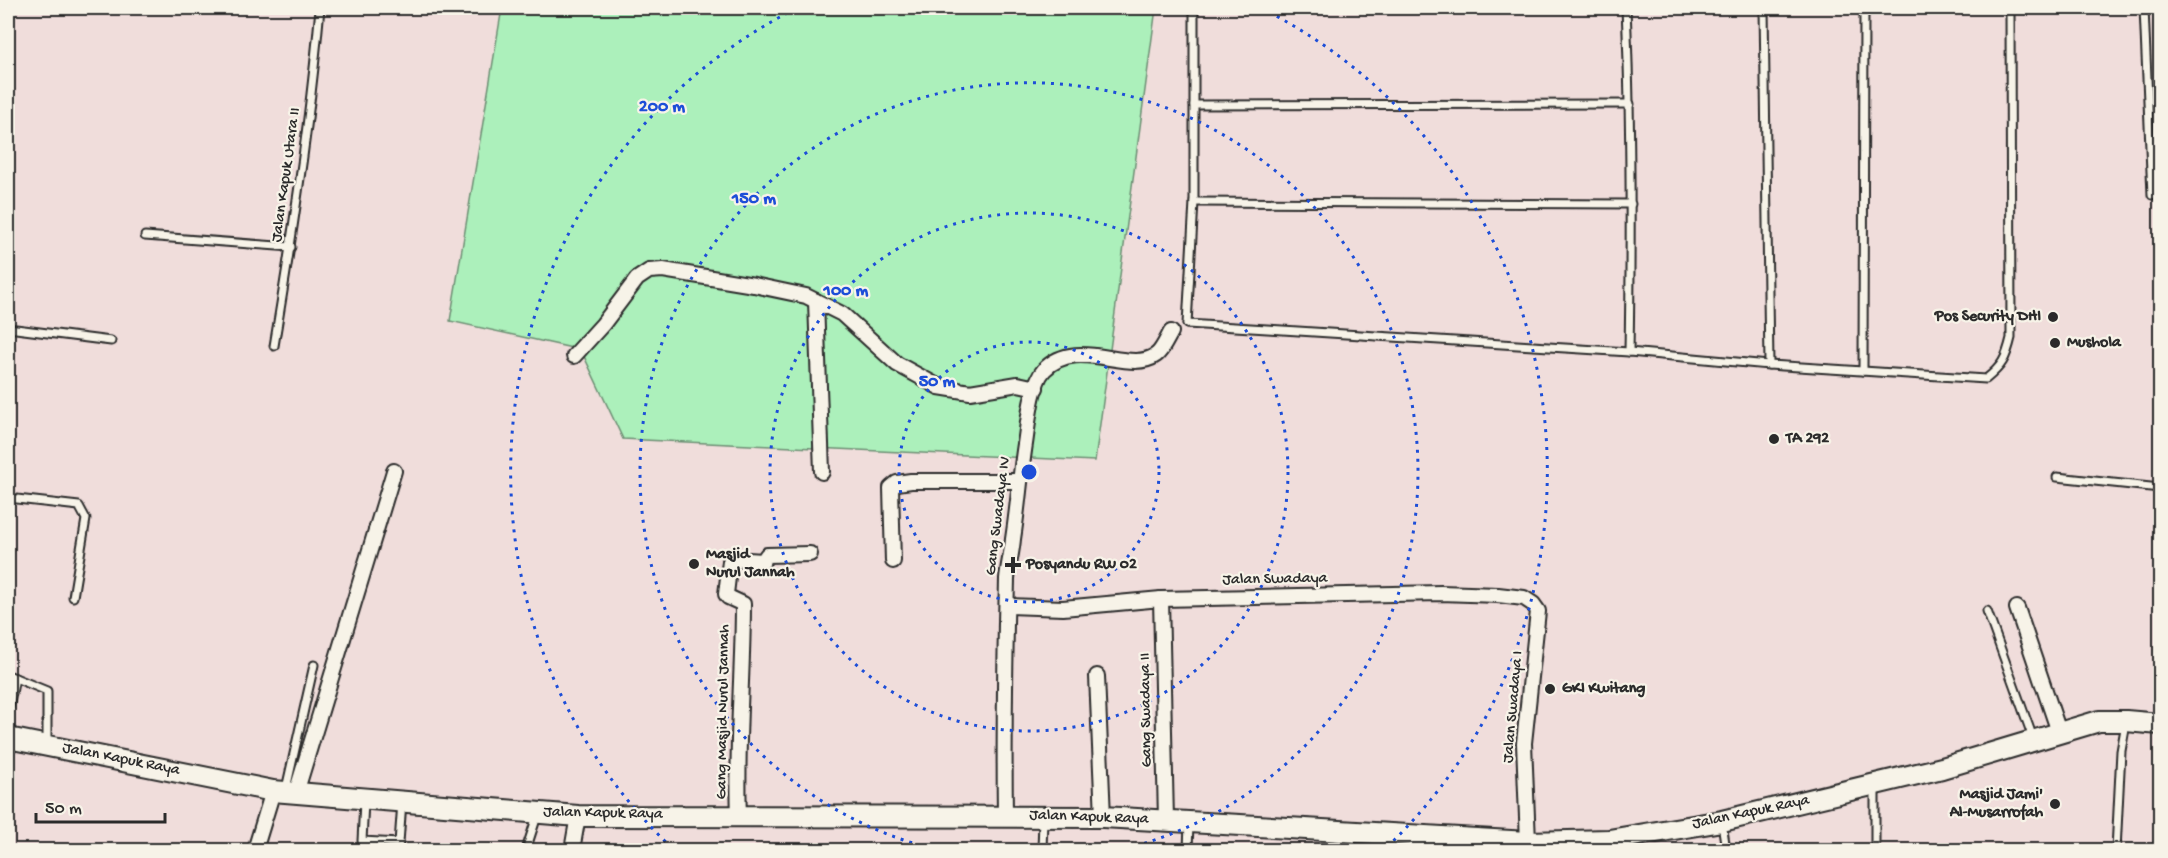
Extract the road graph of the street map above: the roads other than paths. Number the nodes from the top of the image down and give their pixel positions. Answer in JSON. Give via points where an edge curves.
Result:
{"nodes":[{"id":1,"x":320,"y":8,"type":"edge"},
{"id":2,"x":1194,"y":8,"type":"edge"},
{"id":3,"x":1626,"y":8,"type":"edge"},
{"id":4,"x":1764,"y":8,"type":"edge"},
{"id":5,"x":1864,"y":8,"type":"edge"},
{"id":6,"x":2010,"y":8,"type":"edge"},
{"id":7,"x":2144,"y":8,"type":"edge"},
{"id":8,"x":1630,"y":104,"type":"junction"},
{"id":9,"x":1194,"y":105,"type":"junction"},
{"id":10,"x":2152,"y":195,"type":"dead end"},
{"id":11,"x":1194,"y":202,"type":"junction"},
{"id":12,"x":1631,"y":204,"type":"junction"},
{"id":13,"x":145,"y":236,"type":"dead end"},
{"id":14,"x":291,"y":247,"type":"junction"},
{"id":15,"x":816,"y":301,"type":"junction"},
{"id":16,"x":1187,"y":324,"type":"junction"},
{"id":17,"x":8,"y":328,"type":"edge"},
{"id":18,"x":1171,"y":333,"type":"joint"},
{"id":19,"x":111,"y":341,"type":"dead end"},
{"id":20,"x":274,"y":346,"type":"dead end"},
{"id":21,"x":1629,"y":352,"type":"junction"},
{"id":22,"x":574,"y":356,"type":"dead end"},
{"id":23,"x":1769,"y":365,"type":"junction"},
{"id":24,"x":1863,"y":371,"type":"junction"},
{"id":25,"x":1036,"y":388,"type":"junction"},
{"id":26,"x":394,"y":471,"type":"dead end"},
{"id":27,"x":822,"y":472,"type":"dead end"},
{"id":28,"x":2057,"y":477,"type":"dead end"},
{"id":29,"x":1019,"y":481,"type":"junction"},
{"id":30,"x":2160,"y":488,"type":"edge"},
{"id":31,"x":8,"y":498,"type":"edge"},
{"id":32,"x":810,"y":554,"type":"dead end"},
{"id":33,"x":893,"y":561,"type":"dead end"},
{"id":34,"x":73,"y":597,"type":"dead end"},
{"id":35,"x":1161,"y":599,"type":"junction"},
{"id":36,"x":1008,"y":606,"type":"junction"},
{"id":37,"x":2017,"y":609,"type":"dead end"},
{"id":38,"x":1538,"y":611,"type":"joint"},
{"id":39,"x":1987,"y":611,"type":"dead end"},
{"id":40,"x":314,"y":665,"type":"dead end"},
{"id":41,"x":1097,"y":676,"type":"dead end"},
{"id":42,"x":11,"y":677,"type":"edge"},
{"id":43,"x":8,"y":713,"type":"edge"},
{"id":44,"x":2126,"y":721,"type":"junction"},
{"id":45,"x":2160,"y":724,"type":"edge"},
{"id":46,"x":2058,"y":732,"type":"junction"},
{"id":47,"x":8,"y":738,"type":"edge"},
{"id":48,"x":2034,"y":741,"type":"junction"},
{"id":49,"x":47,"y":745,"type":"junction"},
{"id":50,"x":1875,"y":785,"type":"junction"},
{"id":51,"x":284,"y":792,"type":"junction"},
{"id":52,"x":364,"y":800,"type":"junction"},
{"id":53,"x":402,"y":802,"type":"junction"},
{"id":54,"x":538,"y":813,"type":"junction"},
{"id":55,"x":578,"y":816,"type":"junction"},
{"id":56,"x":739,"y":816,"type":"junction"},
{"id":57,"x":1005,"y":816,"type":"junction"},
{"id":58,"x":1044,"y":816,"type":"junction"},
{"id":59,"x":1103,"y":817,"type":"junction"},
{"id":60,"x":1166,"y":820,"type":"junction"},
{"id":61,"x":1189,"y":821,"type":"junction"},
{"id":62,"x":1722,"y":821,"type":"junction"},
{"id":63,"x":1528,"y":842,"type":"junction"},
{"id":64,"x":1609,"y":845,"type":"edge"},
{"id":65,"x":255,"y":850,"type":"edge"},
{"id":66,"x":526,"y":850,"type":"edge"},
{"id":67,"x":572,"y":850,"type":"edge"},
{"id":68,"x":1042,"y":850,"type":"edge"},
{"id":69,"x":1188,"y":850,"type":"edge"},
{"id":70,"x":1726,"y":850,"type":"edge"},
{"id":71,"x":1875,"y":850,"type":"edge"},
{"id":72,"x":2116,"y":850,"type":"edge"}],
"edges":[{"from":1,"to":14,"type":"lane","name":"Jalan Kapuk Utara II"},
{"from":2,"to":9,"type":"lane"},
{"from":3,"to":8,"type":"lane"},
{"from":4,"to":23,"type":"lane"},
{"from":5,"to":24,"type":"lane"},
{"from":6,"to":24,"type":"lane","via":[[2011,338],[2007,355],[1986,379]]},
{"from":7,"to":10,"type":"lane"},
{"from":8,"to":9,"type":"lane"},
{"from":8,"to":12,"type":"lane"},
{"from":9,"to":11,"type":"lane"},
{"from":11,"to":12,"type":"lane"},
{"from":11,"to":16,"type":"lane"},
{"from":12,"to":21,"type":"lane"},
{"from":13,"to":14,"type":"lane"},
{"from":14,"to":20,"type":"lane","name":"Jalan Kapuk Utara II"},
{"from":15,"to":22,"type":"street","via":[[754,285],[649,271],[637,279]]},
{"from":15,"to":25,"type":"street","via":[[842,314],[897,364],[939,387],[970,392],[1018,384]]},
{"from":15,"to":27,"type":"street"},
{"from":16,"to":18,"type":"lane"},
{"from":16,"to":21,"type":"lane"},
{"from":17,"to":19,"type":"lane"},
{"from":18,"to":25,"type":"street","name":"Gang Swadaya IV","via":[[1157,355],[1144,360],[1087,354],[1055,359],[1042,373]]},
{"from":21,"to":23,"type":"lane"},
{"from":23,"to":24,"type":"lane"},
{"from":25,"to":29,"type":"street","name":"Gang Swadaya IV"},
{"from":26,"to":51,"type":"street"},
{"from":28,"to":30,"type":"lane"},
{"from":29,"to":33,"type":"street","via":[[897,483],[891,488]]},
{"from":29,"to":36,"type":"street","name":"Gang Swadaya IV","via":[[1007,578]]},
{"from":31,"to":34,"type":"lane","via":[[79,506],[83,511],[86,519]]},
{"from":32,"to":56,"type":"street","name":"Gang Masjid Nurul Jannah","via":[[730,561],[726,594],[743,604]]},
{"from":35,"to":36,"type":"street","name":"Jalan Swadaya","via":[[1063,608]]},
{"from":35,"to":38,"type":"street","name":"Jalan Swadaya","via":[[1441,593],[1524,598]]},
{"from":35,"to":60,"type":"street","name":"Gang Swadaya II"},
{"from":36,"to":57,"type":"street","name":"Gang Swadaya IV"},
{"from":37,"to":46,"type":"street"},
{"from":38,"to":63,"type":"street","name":"Jalan Swadaya I","via":[[1524,743]]},
{"from":39,"to":48,"type":"lane"},
{"from":40,"to":51,"type":"lane"},
{"from":41,"to":59,"type":"street"},
{"from":42,"to":43,"type":"lane"},
{"from":42,"to":49,"type":"lane","via":[[47,691]]},
{"from":44,"to":45,"type":"main road","name":"Jalan Kapuk Raya"},
{"from":44,"to":46,"type":"main road","name":"Jalan Kapuk Raya","via":[[2099,722]]},
{"from":44,"to":72,"type":"lane"},
{"from":46,"to":48,"type":"main road","name":"Jalan Kapuk Raya"},
{"from":47,"to":49,"type":"main road","name":"Jalan Kapuk Raya"},
{"from":48,"to":50,"type":"main road","name":"Jalan Kapuk Raya"},
{"from":49,"to":51,"type":"main road","name":"Jalan Kapuk Raya"},
{"from":50,"to":62,"type":"main road","name":"Jalan Kapuk Raya"},
{"from":50,"to":71,"type":"lane"},
{"from":51,"to":52,"type":"main road","name":"Jalan Kapuk Raya"},
{"from":51,"to":65,"type":"street"},
{"from":52,"to":53,"type":"main road","name":"Jalan Kapuk Raya"},
{"from":52,"to":53,"type":"lane","via":[[362,841],[399,843]]},
{"from":53,"to":54,"type":"main road","name":"Jalan Kapuk Raya"},
{"from":54,"to":55,"type":"main road","name":"Jalan Kapuk Raya"},
{"from":54,"to":66,"type":"lane"},
{"from":55,"to":56,"type":"main road","name":"Jalan Kapuk Raya"},
{"from":55,"to":67,"type":"street"},
{"from":56,"to":57,"type":"main road","name":"Jalan Kapuk Raya"},
{"from":57,"to":58,"type":"main road","name":"Jalan Kapuk Raya"},
{"from":58,"to":59,"type":"main road","name":"Jalan Kapuk Raya"},
{"from":58,"to":68,"type":"lane"},
{"from":59,"to":60,"type":"main road","name":"Jalan Kapuk Raya"},
{"from":60,"to":61,"type":"main road","name":"Jalan Kapuk Raya"},
{"from":61,"to":63,"type":"main road","name":"Jalan Kapuk Raya"},
{"from":61,"to":69,"type":"lane"},
{"from":62,"to":64,"type":"main road","name":"Jalan Kapuk Raya"},
{"from":62,"to":70,"type":"lane"},
{"from":63,"to":64,"type":"main road","name":"Jalan Kapuk Raya"}]}
